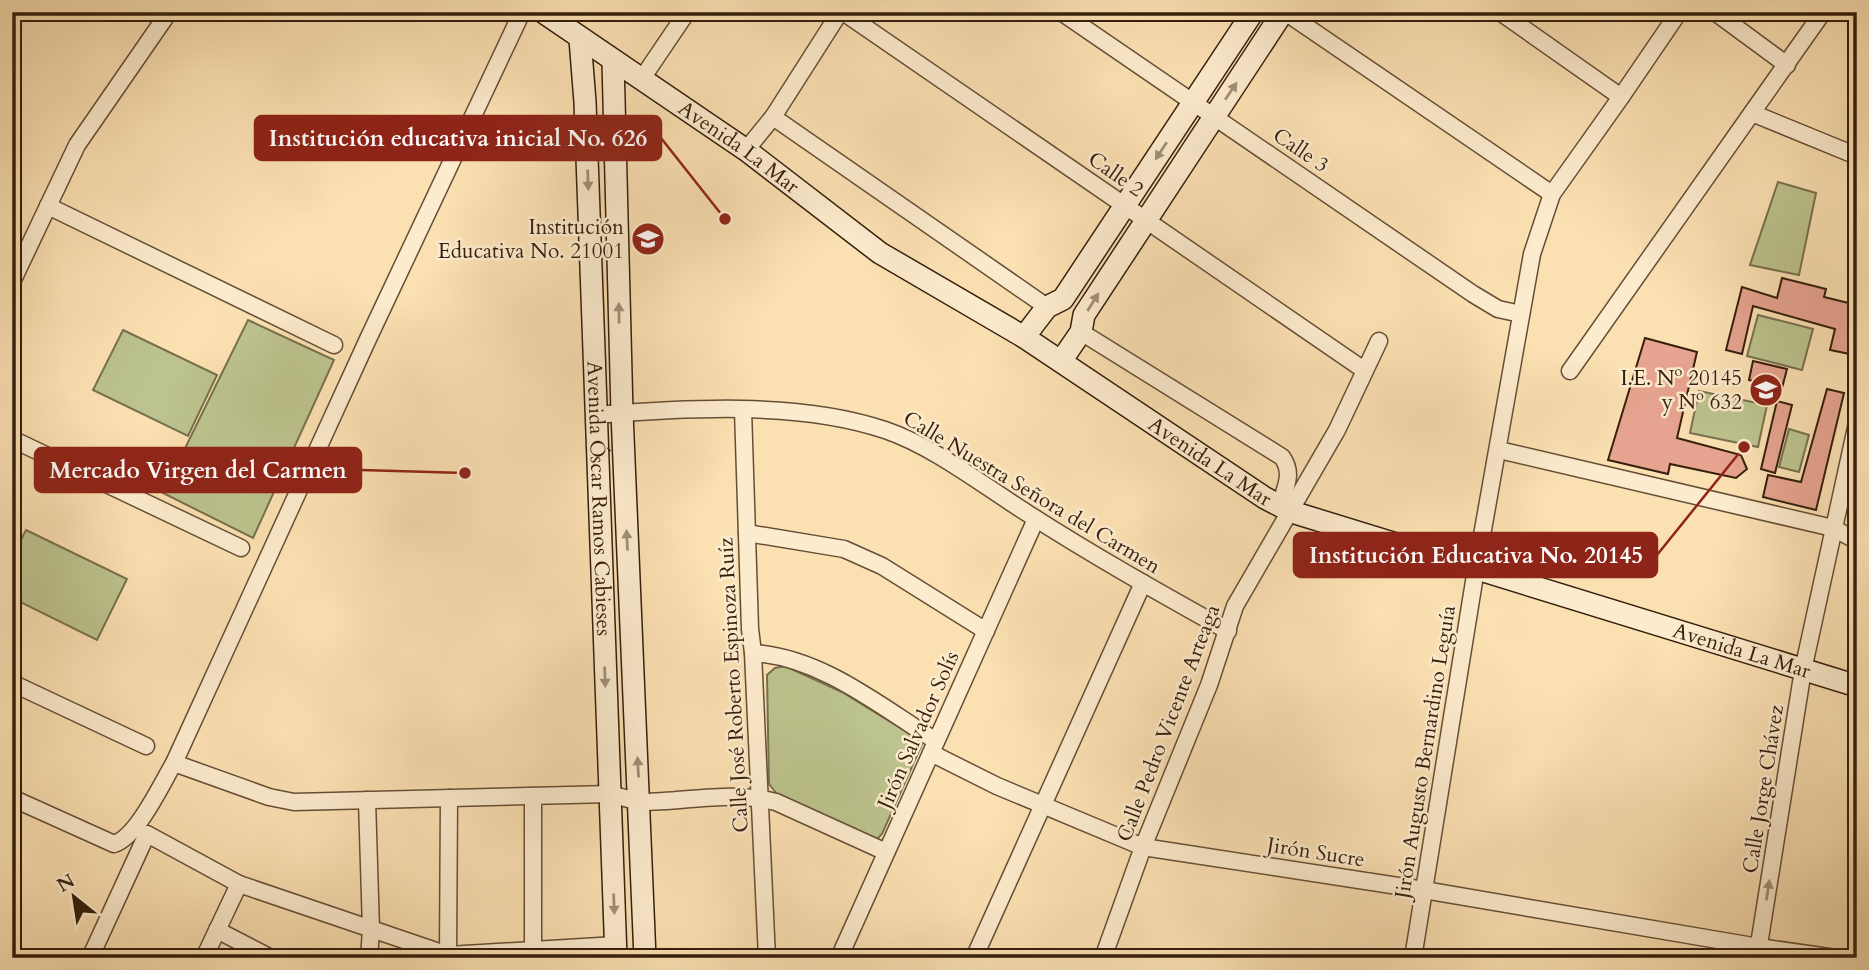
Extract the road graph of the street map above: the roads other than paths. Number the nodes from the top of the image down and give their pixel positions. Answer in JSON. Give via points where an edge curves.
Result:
{"nodes":[{"id":1,"x":169,"y":12,"type":"edge"},
{"id":2,"x":522,"y":12,"type":"edge"},
{"id":3,"x":543,"y":12,"type":"edge"},
{"id":4,"x":687,"y":12,"type":"edge"},
{"id":5,"x":841,"y":12,"type":"edge"},
{"id":6,"x":1060,"y":12,"type":"edge"},
{"id":7,"x":1253,"y":12,"type":"edge"},
{"id":8,"x":1284,"y":12,"type":"edge"},
{"id":9,"x":1500,"y":12,"type":"edge"},
{"id":10,"x":1679,"y":12,"type":"edge"},
{"id":11,"x":1715,"y":12,"type":"edge"},
{"id":12,"x":1823,"y":12,"type":"edge"},
{"id":13,"x":580,"y":39,"type":"junction"},
{"id":14,"x":613,"y":61,"type":"junction"},
{"id":15,"x":1787,"y":65,"type":"junction"},
{"id":16,"x":641,"y":80,"type":"junction"},
{"id":17,"x":1621,"y":97,"type":"junction"},
{"id":18,"x":1194,"y":102,"type":"junction"},
{"id":19,"x":1752,"y":113,"type":"junction"},
{"id":20,"x":1214,"y":116,"type":"junction"},
{"id":21,"x":773,"y":117,"type":"junction"},
{"id":22,"x":746,"y":150,"type":"junction"},
{"id":23,"x":1857,"y":156,"type":"edge"},
{"id":24,"x":1552,"y":194,"type":"junction"},
{"id":25,"x":1126,"y":205,"type":"junction"},
{"id":26,"x":48,"y":206,"type":"junction"},
{"id":27,"x":1144,"y":220,"type":"junction"},
{"id":28,"x":12,"y":282,"type":"edge"},
{"id":29,"x":1047,"y":307,"type":"junction"},
{"id":30,"x":1521,"y":314,"type":"junction"},
{"id":31,"x":1081,"y":332,"type":"junction"},
{"id":32,"x":1024,"y":337,"type":"junction"},
{"id":33,"x":1379,"y":341,"type":"dead end"},
{"id":34,"x":334,"y":345,"type":"dead end"},
{"id":35,"x":1060,"y":361,"type":"junction"},
{"id":36,"x":1364,"y":370,"type":"junction"},
{"id":37,"x":1570,"y":371,"type":"dead end"},
{"id":38,"x":743,"y":410,"type":"junction"},
{"id":39,"x":622,"y":413,"type":"junction"},
{"id":40,"x":596,"y":415,"type":"junction"},
{"id":41,"x":1857,"y":423,"type":"edge"},
{"id":42,"x":12,"y":439,"type":"edge"},
{"id":43,"x":1499,"y":450,"type":"junction"},
{"id":44,"x":1286,"y":509,"type":"junction"},
{"id":45,"x":1037,"y":519,"type":"junction"},
{"id":46,"x":1833,"y":528,"type":"junction"},
{"id":47,"x":747,"y":533,"type":"junction"},
{"id":48,"x":1857,"y":541,"type":"edge"},
{"id":49,"x":241,"y":548,"type":"dead end"},
{"id":50,"x":1476,"y":569,"type":"junction"},
{"id":51,"x":1143,"y":583,"type":"junction"},
{"id":52,"x":986,"y":631,"type":"junction"},
{"id":53,"x":1228,"y":631,"type":"junction"},
{"id":54,"x":753,"y":653,"type":"junction"},
{"id":55,"x":1803,"y":670,"type":"junction"},
{"id":56,"x":12,"y":683,"type":"edge"},
{"id":57,"x":1857,"y":686,"type":"edge"},
{"id":58,"x":146,"y":746,"type":"dead end"},
{"id":59,"x":934,"y":747,"type":"junction"},
{"id":60,"x":174,"y":763,"type":"junction"},
{"id":61,"x":610,"y":794,"type":"junction"},
{"id":62,"x":533,"y":796,"type":"junction"},
{"id":63,"x":759,"y":797,"type":"junction"},
{"id":64,"x":12,"y":798,"type":"edge"},
{"id":65,"x":449,"y":798,"type":"junction"},
{"id":66,"x":367,"y":800,"type":"junction"},
{"id":67,"x":639,"y":802,"type":"junction"},
{"id":68,"x":1044,"y":806,"type":"junction"},
{"id":69,"x":1143,"y":847,"type":"junction"},
{"id":70,"x":886,"y":852,"type":"junction"},
{"id":71,"x":239,"y":884,"type":"junction"},
{"id":72,"x":1424,"y":890,"type":"junction"},
{"id":73,"x":217,"y":930,"type":"junction"},
{"id":74,"x":371,"y":930,"type":"junction"},
{"id":75,"x":533,"y":950,"type":"junction"},
{"id":76,"x":616,"y":952,"type":"edge"},
{"id":77,"x":1758,"y":953,"type":"edge"},
{"id":78,"x":448,"y":955,"type":"junction"},
{"id":79,"x":90,"y":958,"type":"edge"},
{"id":80,"x":204,"y":958,"type":"edge"},
{"id":81,"x":271,"y":958,"type":"edge"},
{"id":82,"x":369,"y":958,"type":"edge"},
{"id":83,"x":645,"y":958,"type":"edge"},
{"id":84,"x":766,"y":958,"type":"edge"},
{"id":85,"x":839,"y":958,"type":"edge"},
{"id":86,"x":974,"y":958,"type":"edge"},
{"id":87,"x":1103,"y":958,"type":"edge"},
{"id":88,"x":1413,"y":958,"type":"edge"},
{"id":89,"x":1836,"y":958,"type":"edge"}],
"edges":[{"from":1,"to":26,"type":"street","via":[[77,145]]},
{"from":2,"to":60,"type":"street"},
{"from":3,"to":13,"type":"street","name":"Avenida La Mar"},
{"from":4,"to":16,"type":"street"},
{"from":5,"to":21,"type":"street"},
{"from":5,"to":25,"type":"street","name":"Calle 2"},
{"from":6,"to":18,"type":"street","name":"Calle 3"},
{"from":7,"to":18,"type":"street"},
{"from":20,"to":8,"type":"street","one_way":true},
{"from":8,"to":24,"type":"street"},
{"from":9,"to":17,"type":"street"},
{"from":10,"to":17,"type":"street","name":"Jirón Augusto Bernardino Leguía"},
{"from":11,"to":15,"type":"street"},
{"from":12,"to":15,"type":"street"},
{"from":13,"to":14,"type":"street","name":"Avenida La Mar"},
{"from":13,"to":40,"type":"street","name":"Avenida Óscar Ramos Cabieses","one_way":true},
{"from":14,"to":16,"type":"street","name":"Avenida La Mar"},
{"from":39,"to":14,"type":"street","name":"Avenida Óscar Ramos Cabieses","one_way":true},
{"from":15,"to":19,"type":"street"},
{"from":16,"to":22,"type":"street","name":"Avenida La Mar"},
{"from":17,"to":24,"type":"street","name":"Jirón Augusto Bernardino Leguía"},
{"from":18,"to":20,"type":"street","name":"Calle 3"},
{"from":18,"to":25,"type":"street","one_way":true},
{"from":19,"to":23,"type":"street"},
{"from":19,"to":37,"type":"street"},
{"from":20,"to":27,"type":"street"},
{"from":20,"to":30,"type":"street","name":"Calle 3","via":[[1474,294],[1498,309]]},
{"from":21,"to":22,"type":"street"},
{"from":21,"to":29,"type":"street"},
{"from":22,"to":32,"type":"street","name":"Avenida La Mar","via":[[880,253]]},
{"from":24,"to":30,"type":"street","name":"Jirón Augusto Bernardino Leguía","via":[[1532,254]]},
{"from":25,"to":27,"type":"street","name":"Calle 2"},
{"from":25,"to":29,"type":"street","via":[[1063,299]]},
{"from":26,"to":28,"type":"street"},
{"from":26,"to":34,"type":"street"},
{"from":31,"to":27,"type":"street","one_way":true,"via":[[1084,315]]},
{"from":27,"to":36,"type":"street","name":"Calle 2"},
{"from":29,"to":32,"type":"street"},
{"from":30,"to":43,"type":"street","name":"Jirón Augusto Bernardino Leguía"},
{"from":31,"to":35,"type":"street"},
{"from":31,"to":44,"type":"street","via":[[1282,457],[1289,467]]},
{"from":32,"to":35,"type":"street","name":"Avenida La Mar"},
{"from":33,"to":36,"type":"street"},
{"from":35,"to":44,"type":"street","name":"Avenida La Mar"},
{"from":36,"to":44,"type":"street","via":[[1337,430]]},
{"from":38,"to":39,"type":"street","name":"Calle Nuestra Señora del Carmen"},
{"from":38,"to":45,"type":"street","name":"Calle Nuestra Señora del Carmen","via":[[831,417],[909,439]]},
{"from":38,"to":47,"type":"street","name":"Calle José Roberto Espinoza Ruíz"},
{"from":39,"to":40,"type":"street","name":"Calle Nuestra Señora del Carmen"},
{"from":67,"to":39,"type":"street","name":"Avenida Óscar Ramos Cabieses","one_way":true},
{"from":40,"to":61,"type":"street","name":"Avenida Óscar Ramos Cabieses","one_way":true},
{"from":41,"to":46,"type":"street","name":"Calle Jorge Chávez"},
{"from":42,"to":49,"type":"street"},
{"from":43,"to":46,"type":"street"},
{"from":43,"to":50,"type":"street","name":"Jirón Augusto Bernardino Leguía"},
{"from":44,"to":50,"type":"street","name":"Avenida La Mar"},
{"from":44,"to":53,"type":"street","name":"Calle Pedro Vicente Arteaga","via":[[1235,606]]},
{"from":45,"to":51,"type":"street","name":"Calle Nuestra Señora del Carmen"},
{"from":45,"to":52,"type":"street","name":"Jirón Salvador Solís"},
{"from":46,"to":48,"type":"street"},
{"from":46,"to":55,"type":"street","name":"Calle Jorge Chávez"},
{"from":47,"to":52,"type":"street","via":[[844,549],[882,566]]},
{"from":47,"to":54,"type":"street","name":"Calle José Roberto Espinoza Ruíz"},
{"from":50,"to":55,"type":"street","name":"Avenida La Mar"},
{"from":50,"to":72,"type":"street","name":"Jirón Augusto Bernardino Leguía"},
{"from":51,"to":53,"type":"street","name":"Calle Nuestra Señora del Carmen"},
{"from":51,"to":68,"type":"street"},
{"from":52,"to":59,"type":"street","name":"Jirón Salvador Solís"},
{"from":53,"to":69,"type":"street","name":"Calle Pedro Vicente Arteaga"},
{"from":54,"to":59,"type":"street","name":"Jirón Sucre","via":[[776,654],[811,666],[848,686]]},
{"from":54,"to":63,"type":"street","name":"Calle José Roberto Espinoza Ruíz"},
{"from":55,"to":57,"type":"street","name":"Avenida La Mar"},
{"from":77,"to":55,"type":"street","name":"Calle Jorge Chávez","one_way":true},
{"from":56,"to":58,"type":"street"},
{"from":59,"to":68,"type":"street","name":"Jirón Sucre","via":[[997,786]]},
{"from":59,"to":70,"type":"street","name":"Jirón Salvador Solís"},
{"from":60,"to":64,"type":"street","via":[[135,826],[114,844]]},
{"from":60,"to":66,"type":"street","via":[[294,802]]},
{"from":61,"to":62,"type":"street"},
{"from":61,"to":67,"type":"street"},
{"from":61,"to":76,"type":"street","name":"Avenida Óscar Ramos Cabieses","one_way":true},
{"from":62,"to":65,"type":"street"},
{"from":62,"to":75,"type":"street"},
{"from":63,"to":67,"type":"street"},
{"from":63,"to":70,"type":"street"},
{"from":63,"to":84,"type":"street","name":"Calle José Roberto Espinoza Ruíz"},
{"from":65,"to":66,"type":"street"},
{"from":65,"to":78,"type":"street"},
{"from":66,"to":74,"type":"street"},
{"from":67,"to":83,"type":"street","name":"Avenida Óscar Ramos Cabieses"},
{"from":68,"to":69,"type":"street","name":"Jirón Sucre"},
{"from":68,"to":86,"type":"street"},
{"from":69,"to":72,"type":"street","name":"Jirón Sucre"},
{"from":69,"to":87,"type":"street","name":"Calle Pedro Vicente Arteaga"},
{"from":70,"to":85,"type":"street","name":"Jirón Salvador Solís"},
{"from":71,"to":73,"type":"street"},
{"from":71,"to":74,"type":"street"},
{"from":71,"to":79,"type":"street","via":[[147,834]]},
{"from":72,"to":77,"type":"street","name":"Jirón Sucre"},
{"from":72,"to":88,"type":"street","name":"Jirón Augusto Bernardino Leguía"},
{"from":73,"to":80,"type":"street"},
{"from":73,"to":81,"type":"street"},
{"from":74,"to":78,"type":"street"},
{"from":74,"to":82,"type":"street"},
{"from":75,"to":76,"type":"street"},
{"from":75,"to":78,"type":"street"},
{"from":77,"to":89,"type":"street","name":"Jirón Sucre"}]}
